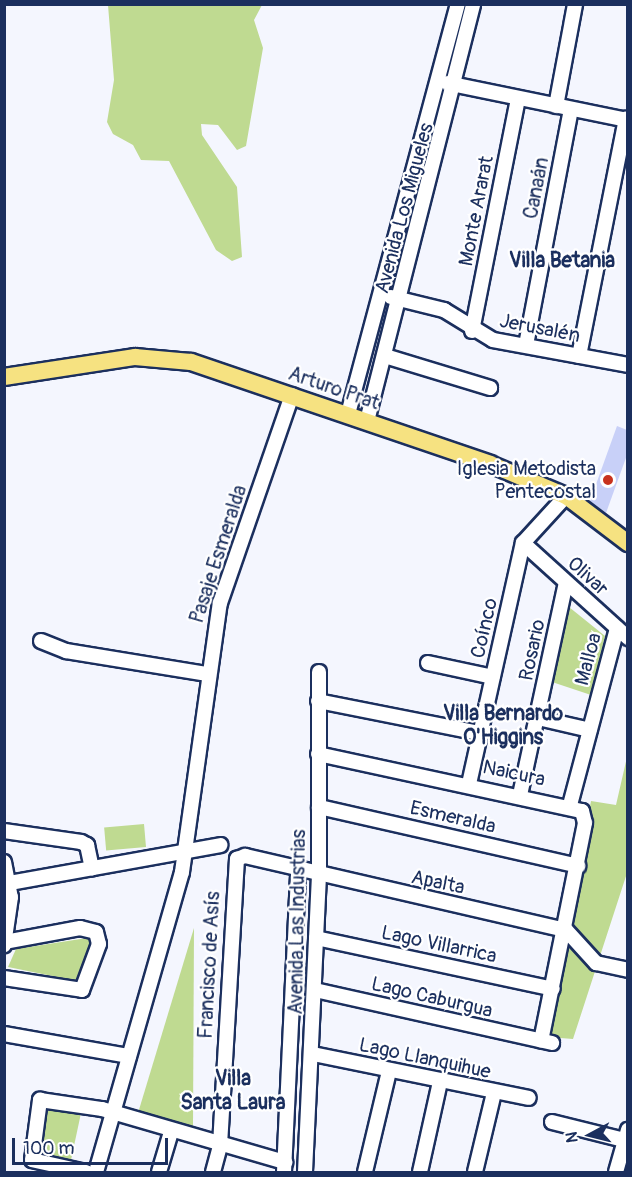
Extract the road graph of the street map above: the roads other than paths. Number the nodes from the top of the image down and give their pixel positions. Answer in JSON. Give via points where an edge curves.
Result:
{"nodes":[{"id":1,"x":458,"y":4,"type":"edge"},
{"id":2,"x":473,"y":4,"type":"edge"},
{"id":3,"x":575,"y":4,"type":"edge"},
{"id":4,"x":441,"y":82,"type":"junction"},
{"id":5,"x":456,"y":85,"type":"junction"},
{"id":6,"x":518,"y":99,"type":"junction"},
{"id":7,"x":556,"y":106,"type":"junction"},
{"id":8,"x":571,"y":109,"type":"junction"},
{"id":9,"x":627,"y":119,"type":"edge"},
{"id":10,"x":382,"y":297,"type":"junction"},
{"id":11,"x":400,"y":297,"type":"junction"},
{"id":12,"x":472,"y":331,"type":"junction"},
{"id":13,"x":526,"y":345,"type":"junction"},
{"id":14,"x":385,"y":356,"type":"junction"},
{"id":15,"x":579,"y":356,"type":"junction"},
{"id":16,"x":627,"y":365,"type":"edge"},
{"id":17,"x":4,"y":377,"type":"edge"},
{"id":18,"x":490,"y":388,"type":"dead end"},
{"id":19,"x":292,"y":396,"type":"junction"},
{"id":20,"x":348,"y":414,"type":"junction"},
{"id":21,"x":367,"y":421,"type":"junction"},
{"id":22,"x":566,"y":496,"type":"junction"},
{"id":23,"x":523,"y":543,"type":"junction"},
{"id":24,"x":627,"y":543,"type":"edge"},
{"id":25,"x":566,"y":584,"type":"junction"},
{"id":26,"x":622,"y":633,"type":"edge"},
{"id":27,"x":41,"y":641,"type":"dead end"},
{"id":28,"x":428,"y":663,"type":"dead end"},
{"id":29,"x":319,"y":672,"type":"dead end"},
{"id":30,"x":206,"y":674,"type":"junction"},
{"id":31,"x":493,"y":677,"type":"junction"},
{"id":32,"x":318,"y":700,"type":"junction"},
{"id":33,"x":538,"y":718,"type":"junction"},
{"id":34,"x":590,"y":730,"type":"junction"},
{"id":35,"x":480,"y":733,"type":"junction"},
{"id":36,"x":318,"y":754,"type":"junction"},
{"id":37,"x":469,"y":784,"type":"junction"},
{"id":38,"x":520,"y":795,"type":"junction"},
{"id":39,"x":570,"y":805,"type":"junction"},
{"id":40,"x":319,"y":807,"type":"junction"},
{"id":41,"x":4,"y":831,"type":"edge"},
{"id":42,"x":220,"y":845,"type":"dead end"},
{"id":43,"x":184,"y":852,"type":"junction"},
{"id":44,"x":4,"y":862,"type":"edge"},
{"id":45,"x":233,"y":866,"type":"joint"},
{"id":46,"x":578,"y":866,"type":"junction"},
{"id":47,"x":92,"y":868,"type":"junction"},
{"id":48,"x":298,"y":871,"type":"junction"},
{"id":49,"x":318,"y":877,"type":"junction"},
{"id":50,"x":6,"y":884,"type":"edge"},
{"id":51,"x":566,"y":930,"type":"junction"},
{"id":52,"x":316,"y":938,"type":"junction"},
{"id":53,"x":5,"y":944,"type":"edge"},
{"id":54,"x":627,"y":970,"type":"edge"},
{"id":55,"x":4,"y":978,"type":"edge"},
{"id":56,"x":553,"y":989,"type":"junction"},
{"id":57,"x":315,"y":990,"type":"junction"},
{"id":58,"x":4,"y":1034,"type":"edge"},
{"id":59,"x":313,"y":1054,"type":"junction"},
{"id":60,"x":129,"y":1056,"type":"junction"},
{"id":61,"x":389,"y":1071,"type":"junction"},
{"id":62,"x":440,"y":1082,"type":"junction"},
{"id":63,"x":494,"y":1093,"type":"junction"},
{"id":64,"x":529,"y":1098,"type":"dead end"},
{"id":65,"x":114,"y":1112,"type":"junction"},
{"id":66,"x":552,"y":1122,"type":"dead end"},
{"id":67,"x":171,"y":1132,"type":"junction"},
{"id":68,"x":626,"y":1137,"type":"edge"},
{"id":69,"x":220,"y":1145,"type":"junction"},
{"id":70,"x":284,"y":1167,"type":"edge"},
{"id":71,"x":86,"y":1173,"type":"edge"},
{"id":72,"x":96,"y":1173,"type":"edge"},
{"id":73,"x":159,"y":1173,"type":"edge"},
{"id":74,"x":213,"y":1173,"type":"edge"},
{"id":75,"x":305,"y":1173,"type":"edge"},
{"id":76,"x":365,"y":1173,"type":"edge"},
{"id":77,"x":420,"y":1173,"type":"edge"},
{"id":78,"x":475,"y":1173,"type":"edge"},
{"id":79,"x":616,"y":1173,"type":"edge"}],
"edges":[{"from":1,"to":4,"type":"street","name":"Avenida Los Migueles"},
{"from":2,"to":5,"type":"street","name":"Avenida Los Migueles"},
{"from":3,"to":7,"type":"street"},
{"from":4,"to":5,"type":"street"},
{"from":4,"to":10,"type":"street","name":"Avenida Los Migueles"},
{"from":5,"to":6,"type":"street"},
{"from":5,"to":11,"type":"street","name":"Avenida Los Migueles"},
{"from":6,"to":7,"type":"street"},
{"from":6,"to":12,"type":"street","name":"Monte Ararat"},
{"from":7,"to":8,"type":"street"},
{"from":8,"to":9,"type":"street"},
{"from":8,"to":13,"type":"street","name":"Canaán"},
{"from":9,"to":15,"type":"street"},
{"from":10,"to":11,"type":"street","name":"Jerusalén"},
{"from":10,"to":20,"type":"street","name":"Avenida Los Migueles"},
{"from":11,"to":12,"type":"street","name":"Jerusalén","via":[[444,310]]},
{"from":11,"to":14,"type":"street","name":"Avenida Los Migueles"},
{"from":12,"to":13,"type":"street","name":"Jerusalén"},
{"from":13,"to":15,"type":"street","name":"Jerusalén"},
{"from":14,"to":18,"type":"street"},
{"from":14,"to":21,"type":"street","name":"Avenida Los Migueles"},
{"from":15,"to":16,"type":"street","name":"Jerusalén"},
{"from":17,"to":19,"type":"main road","name":"Arturo Prat","via":[[159,357],[191,362]]},
{"from":19,"to":20,"type":"main road","name":"Arturo Prat"},
{"from":19,"to":30,"type":"street","name":"Pasaje Esmeralda","via":[[220,603]]},
{"from":20,"to":21,"type":"main road","name":"Arturo Prat"},
{"from":21,"to":22,"type":"main road","name":"Arturo Prat"},
{"from":22,"to":23,"type":"street","name":"Coínco"},
{"from":22,"to":24,"type":"main road","name":"Arturo Prat"},
{"from":23,"to":25,"type":"street","name":"Olivar"},
{"from":23,"to":31,"type":"street","name":"Coínco"},
{"from":25,"to":26,"type":"street","name":"Olivar"},
{"from":25,"to":33,"type":"street","name":"Rosario"},
{"from":26,"to":34,"type":"street","name":"Malloa"},
{"from":27,"to":30,"type":"street","via":[[66,651]]},
{"from":28,"to":31,"type":"street"},
{"from":29,"to":32,"type":"street","name":"Avenida Las Industrias"},
{"from":30,"to":43,"type":"street","name":"Pasaje Esmeralda"},
{"from":31,"to":35,"type":"street","name":"Coínco"},
{"from":32,"to":35,"type":"street"},
{"from":32,"to":36,"type":"street","name":"Avenida Las Industrias"},
{"from":33,"to":34,"type":"street"},
{"from":33,"to":38,"type":"street","name":"Rosario"},
{"from":34,"to":39,"type":"street","name":"Malloa"},
{"from":35,"to":37,"type":"street","name":"Coínco"},
{"from":36,"to":37,"type":"street","name":"Naicura"},
{"from":36,"to":40,"type":"street","name":"Avenida Las Industrias"},
{"from":37,"to":38,"type":"street","name":"Naicura"},
{"from":38,"to":39,"type":"street","name":"Naicura"},
{"from":39,"to":46,"type":"street","via":[[582,810],[585,823]]},
{"from":40,"to":46,"type":"street","name":"Esmeralda"},
{"from":40,"to":49,"type":"street","name":"Avenida Las Industrias"},
{"from":41,"to":47,"type":"street","via":[[81,842]]},
{"from":42,"to":43,"type":"street"},
{"from":43,"to":47,"type":"street"},
{"from":43,"to":60,"type":"street","name":"Pasaje Esmeralda"},
{"from":44,"to":50,"type":"street"},
{"from":45,"to":48,"type":"street","name":"Apalta","via":[[245,856]]},
{"from":45,"to":69,"type":"street","name":"Francisco de Asís"},
{"from":46,"to":51,"type":"street"},
{"from":47,"to":50,"type":"street"},
{"from":48,"to":49,"type":"street","name":"Apalta"},
{"from":48,"to":70,"type":"street","name":"Avenida Las Industrias"},
{"from":49,"to":51,"type":"street","name":"Apalta"},
{"from":49,"to":52,"type":"street","name":"Avenida Las Industrias"},
{"from":50,"to":53,"type":"street"},
{"from":51,"to":54,"type":"street","via":[[596,963]]},
{"from":51,"to":56,"type":"street","name":"Lago Caburgua"},
{"from":52,"to":56,"type":"street","name":"Lago Villarrica"},
{"from":52,"to":57,"type":"street","name":"Avenida Las Industrias"},
{"from":53,"to":55,"type":"street","via":[[80,928],[96,932],[99,944],[82,990]]},
{"from":56,"to":57,"type":"street","name":"Lago Caburgua","via":[[547,1042]]},
{"from":57,"to":59,"type":"street","name":"Avenida Las Industrias"},
{"from":58,"to":60,"type":"street"},
{"from":59,"to":61,"type":"street","name":"Lago Llanquihue"},
{"from":59,"to":75,"type":"street","name":"Avenida Las Industrias"},
{"from":60,"to":65,"type":"street","name":"Pasaje Esmeralda"},
{"from":61,"to":62,"type":"street","name":"Lago Llanquihue"},
{"from":61,"to":76,"type":"street"},
{"from":62,"to":63,"type":"street","name":"Lago Llanquihue"},
{"from":62,"to":77,"type":"street"},
{"from":63,"to":64,"type":"street","name":"Lago Llanquihue"},
{"from":63,"to":78,"type":"street"},
{"from":65,"to":67,"type":"street"},
{"from":65,"to":71,"type":"street","via":[[40,1100],[32,1160]]},
{"from":65,"to":72,"type":"street","name":"Pasaje Esmeralda"},
{"from":66,"to":68,"type":"street"},
{"from":67,"to":69,"type":"street"},
{"from":67,"to":73,"type":"street"},
{"from":68,"to":79,"type":"street"},
{"from":69,"to":70,"type":"street"},
{"from":69,"to":74,"type":"street","name":"Francisco de Asís"}]}
